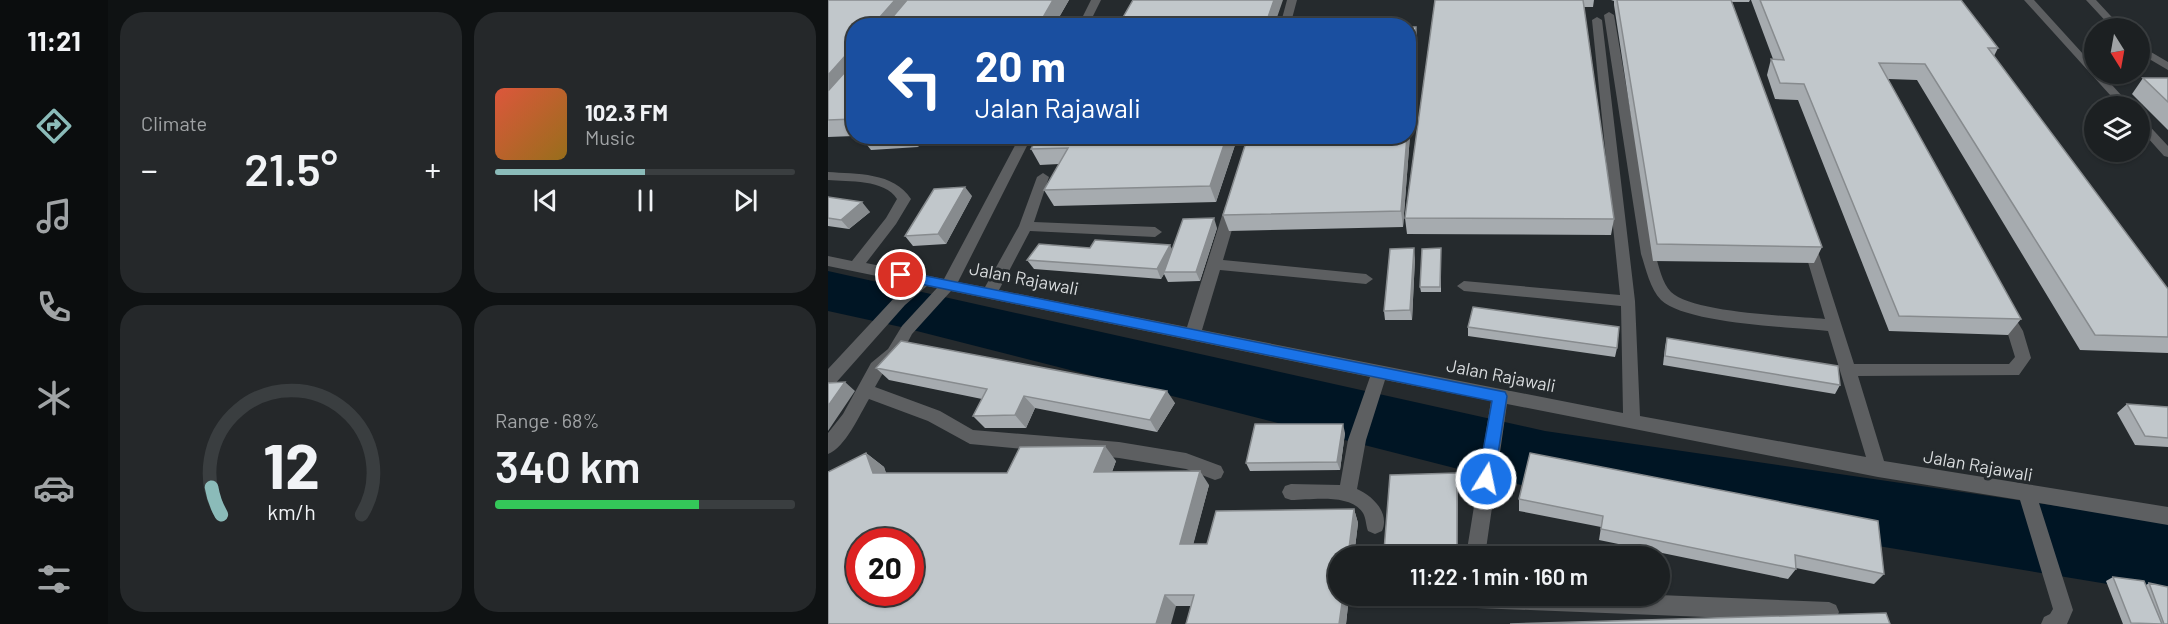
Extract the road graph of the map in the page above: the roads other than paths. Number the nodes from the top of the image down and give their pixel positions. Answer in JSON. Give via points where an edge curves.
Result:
{"nodes":[{"id":1,"x":1096,"y":0,"type":"edge"},
{"id":2,"x":1293,"y":0,"type":"edge"},
{"id":3,"x":2029,"y":0,"type":"edge"},
{"id":4,"x":2091,"y":0,"type":"edge"},
{"id":5,"x":1087,"y":18,"type":"edge"},
{"id":6,"x":1287,"y":18,"type":"edge"},
{"id":7,"x":2108,"y":18,"type":"edge"},
{"id":8,"x":2150,"y":55,"type":"edge"},
{"id":9,"x":2084,"y":61,"type":"edge"},
{"id":10,"x":2168,"y":67,"type":"edge"},
{"id":11,"x":2105,"y":84,"type":"edge"},
{"id":12,"x":2117,"y":96,"type":"edge"},
{"id":13,"x":2150,"y":133,"type":"edge"},
{"id":14,"x":1022,"y":144,"type":"edge"},
{"id":15,"x":2168,"y":153,"type":"edge"},
{"id":16,"x":828,"y":176,"type":"edge"},
{"id":17,"x":1043,"y":177,"type":"dead end"},
{"id":18,"x":1236,"y":190,"type":"edge"},
{"id":19,"x":1026,"y":226,"type":"junction"},
{"id":20,"x":1804,"y":227,"type":"edge"},
{"id":21,"x":1155,"y":232,"type":"dead end"},
{"id":22,"x":828,"y":261,"type":"edge"},
{"id":23,"x":1214,"y":264,"type":"junction"},
{"id":24,"x":855,"y":267,"type":"junction"},
{"id":25,"x":1366,"y":279,"type":"dead end"},
{"id":26,"x":924,"y":280,"type":"junction"},
{"id":27,"x":949,"y":284,"type":"junction"},
{"id":28,"x":1464,"y":286,"type":"dead end"},
{"id":29,"x":990,"y":292,"type":"junction"},
{"id":30,"x":1998,"y":300,"type":"edge"},
{"id":31,"x":1628,"y":301,"type":"junction"},
{"id":32,"x":1835,"y":326,"type":"junction"},
{"id":33,"x":1193,"y":334,"type":"junction"},
{"id":34,"x":1850,"y":370,"type":"junction"},
{"id":35,"x":1380,"y":372,"type":"junction"},
{"id":36,"x":828,"y":380,"type":"edge"},
{"id":37,"x":866,"y":391,"type":"junction"},
{"id":38,"x":1500,"y":396,"type":"junction"},
{"id":39,"x":1632,"y":422,"type":"junction"},
{"id":40,"x":828,"y":446,"type":"edge"},
{"id":41,"x":1878,"y":469,"type":"junction"},
{"id":42,"x":1215,"y":472,"type":"dead end"},
{"id":43,"x":1291,"y":492,"type":"dead end"},
{"id":44,"x":1347,"y":494,"type":"junction"},
{"id":45,"x":2027,"y":495,"type":"junction"},
{"id":46,"x":2168,"y":516,"type":"edge"},
{"id":47,"x":1375,"y":525,"type":"dead end"},
{"id":48,"x":1476,"y":546,"type":"edge"},
{"id":49,"x":1670,"y":605,"type":"edge"},
{"id":50,"x":1830,"y":612,"type":"edge"},
{"id":51,"x":2051,"y":624,"type":"edge"}],
"edges":[{"from":1,"to":5,"type":"street"},
{"from":2,"to":6,"type":"street"},
{"from":3,"to":9,"type":"street"},
{"from":4,"to":7,"type":"street"},
{"from":8,"to":10,"type":"street"},
{"from":11,"to":12,"type":"street"},
{"from":13,"to":15,"type":"street"},
{"from":14,"to":27,"type":"street"},
{"from":16,"to":24,"type":"street","via":[[872,181],[902,192],[904,199],[891,221]]},
{"from":17,"to":19,"type":"street"},
{"from":18,"to":23,"type":"street"},
{"from":19,"to":21,"type":"street"},
{"from":19,"to":29,"type":"street"},
{"from":20,"to":32,"type":"street"},
{"from":22,"to":24,"type":"street","name":"Jalan Rajawali"},
{"from":23,"to":25,"type":"street"},
{"from":23,"to":33,"type":"street"},
{"from":24,"to":26,"type":"street","name":"Jalan Rajawali"},
{"from":26,"to":27,"type":"street","name":"Jalan Rajawali"},
{"from":26,"to":36,"type":"street"},
{"from":27,"to":29,"type":"street","name":"Jalan Rajawali"},
{"from":27,"to":37,"type":"street","via":[[907,330],[894,353],[877,368]]},
{"from":28,"to":31,"type":"street"},
{"from":29,"to":33,"type":"street","name":"Jalan Rajawali"},
{"from":30,"to":34,"type":"street","via":[[2015,331],[2023,358],[2013,370]]},
{"from":31,"to":32,"type":"street","via":[[1603,17],[1648,254],[1656,279],[1668,297],[1696,310]]},
{"from":31,"to":39,"type":"street"},
{"from":32,"to":34,"type":"street"},
{"from":33,"to":35,"type":"street","name":"Jalan Rajawali"},
{"from":34,"to":41,"type":"street"},
{"from":35,"to":38,"type":"street","name":"Jalan Rajawali"},
{"from":35,"to":44,"type":"street","via":[[1357,440]]},
{"from":37,"to":40,"type":"street"},
{"from":37,"to":42,"type":"street","via":[[934,416],[970,437],[1119,450],[1186,461]]},
{"from":38,"to":39,"type":"street","name":"Jalan Rajawali"},
{"from":38,"to":48,"type":"street"},
{"from":39,"to":41,"type":"street","name":"Jalan Rajawali"},
{"from":41,"to":45,"type":"street","name":"Jalan Rajawali"},
{"from":43,"to":44,"type":"street"},
{"from":44,"to":47,"type":"street","via":[[1370,508]]},
{"from":45,"to":46,"type":"street","name":"Jalan Rajawali"},
{"from":45,"to":51,"type":"street","via":[[2063,610],[2057,622]]},
{"from":49,"to":50,"type":"street"}]}
